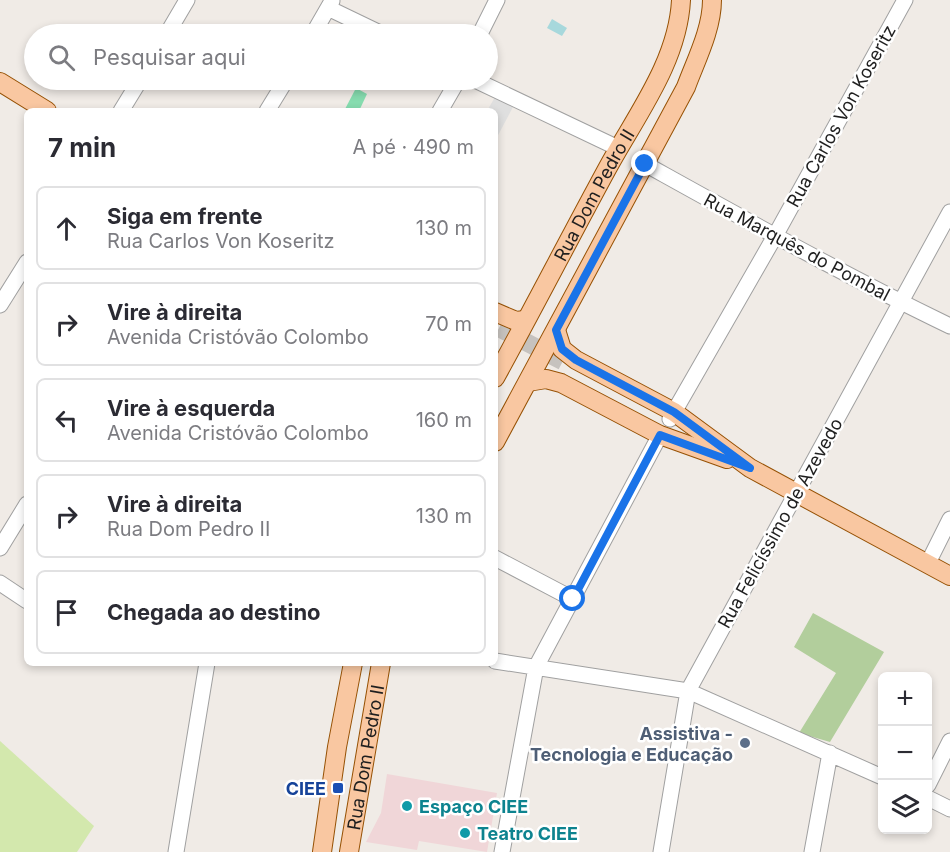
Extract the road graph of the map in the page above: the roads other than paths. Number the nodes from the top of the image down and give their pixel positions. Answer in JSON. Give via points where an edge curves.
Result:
{"nodes":[{"id":1,"x":187,"y":0,"type":"edge"},
{"id":2,"x":497,"y":0,"type":"edge"},
{"id":3,"x":905,"y":0,"type":"edge"},
{"id":4,"x":681,"y":3,"type":"edge"},
{"id":5,"x":714,"y":3,"type":"edge"},
{"id":6,"x":331,"y":4,"type":"edge"},
{"id":7,"x":173,"y":24,"type":"edge"},
{"id":8,"x":319,"y":24,"type":"edge"},
{"id":9,"x":365,"y":24,"type":"edge"},
{"id":10,"x":485,"y":24,"type":"edge"},
{"id":11,"x":0,"y":82,"type":"edge"},
{"id":12,"x":134,"y":90,"type":"edge"},
{"id":13,"x":280,"y":90,"type":"edge"},
{"id":14,"x":452,"y":90,"type":"edge"},
{"id":15,"x":496,"y":90,"type":"edge"},
{"id":16,"x":42,"y":108,"type":"edge"},
{"id":17,"x":123,"y":108,"type":"edge"},
{"id":18,"x":269,"y":108,"type":"edge"},
{"id":19,"x":442,"y":108,"type":"edge"},
{"id":20,"x":618,"y":148,"type":"junction"},
{"id":21,"x":645,"y":164,"type":"junction"},
{"id":22,"x":950,"y":212,"type":"edge"},
{"id":23,"x":775,"y":236,"type":"junction"},
{"id":24,"x":24,"y":267,"type":"edge"},
{"id":25,"x":900,"y":302,"type":"junction"},
{"id":26,"x":0,"y":305,"type":"edge"},
{"id":27,"x":525,"y":320,"type":"junction"},
{"id":28,"x":498,"y":322,"type":"edge"},
{"id":29,"x":950,"y":326,"type":"edge"},
{"id":30,"x":556,"y":330,"type":"junction"},
{"id":31,"x":498,"y":364,"type":"edge"},
{"id":32,"x":528,"y":382,"type":"junction"},
{"id":33,"x":672,"y":415,"type":"junction"},
{"id":34,"x":660,"y":435,"type":"junction"},
{"id":35,"x":498,"y":437,"type":"edge"},
{"id":36,"x":709,"y":446,"type":"junction"},
{"id":37,"x":796,"y":492,"type":"junction"},
{"id":38,"x":24,"y":509,"type":"edge"},
{"id":39,"x":950,"y":519,"type":"edge"},
{"id":40,"x":0,"y":548,"type":"edge"},
{"id":41,"x":498,"y":560,"type":"edge"},
{"id":42,"x":928,"y":563,"type":"junction"},
{"id":43,"x":950,"y":576,"type":"edge"},
{"id":44,"x":0,"y":584,"type":"edge"},
{"id":45,"x":24,"y":599,"type":"edge"},
{"id":46,"x":573,"y":599,"type":"junction"},
{"id":47,"x":498,"y":661,"type":"edge"},
{"id":48,"x":207,"y":666,"type":"edge"},
{"id":49,"x":352,"y":666,"type":"edge"},
{"id":50,"x":380,"y":666,"type":"edge"},
{"id":51,"x":536,"y":667,"type":"junction"},
{"id":52,"x":688,"y":691,"type":"junction"},
{"id":53,"x":950,"y":741,"type":"edge"},
{"id":54,"x":830,"y":753,"type":"junction"},
{"id":55,"x":878,"y":775,"type":"edge"},
{"id":56,"x":930,"y":780,"type":"edge"},
{"id":57,"x":932,"y":800,"type":"edge"},
{"id":58,"x":950,"y":809,"type":"edge"},
{"id":59,"x":176,"y":852,"type":"edge"},
{"id":60,"x":322,"y":852,"type":"edge"},
{"id":61,"x":349,"y":852,"type":"edge"},
{"id":62,"x":502,"y":852,"type":"edge"},
{"id":63,"x":661,"y":852,"type":"edge"},
{"id":64,"x":812,"y":852,"type":"edge"}],
"edges":[{"from":1,"to":7,"type":"street"},
{"from":2,"to":10,"type":"street"},
{"from":3,"to":23,"type":"street","name":"Rua Carlos Von Koseritz"},
{"from":4,"to":20,"type":"main road","name":"Rua Dom Pedro II","via":[[674,39],[660,76]]},
{"from":5,"to":21,"type":"main road","name":"Rua Dom Pedro II","via":[[686,87]]},
{"from":6,"to":8,"type":"street"},
{"from":6,"to":9,"type":"street"},
{"from":11,"to":16,"type":"main road"},
{"from":12,"to":17,"type":"street"},
{"from":13,"to":18,"type":"street"},
{"from":14,"to":19,"type":"street"},
{"from":15,"to":20,"type":"street"},
{"from":20,"to":27,"type":"main road","name":"Rua Dom Pedro II"},
{"from":21,"to":23,"type":"street","name":"Rua Marquês do Pombal"},
{"from":21,"to":30,"type":"main road","name":"Rua Dom Pedro II"},
{"from":22,"to":25,"type":"street","name":"Rua Felicíssimo de Azevedo"},
{"from":23,"to":25,"type":"street","name":"Rua Marquês do Pombal"},
{"from":23,"to":33,"type":"street","name":"Rua Carlos Von Koseritz"},
{"from":24,"to":26,"type":"street"},
{"from":25,"to":29,"type":"street","name":"Rua Marquês do Pombal"},
{"from":25,"to":37,"type":"street","name":"Rua Felicíssimo de Azevedo"},
{"from":27,"to":28,"type":"main road"},
{"from":27,"to":31,"type":"main road","name":"Rua Dom Pedro II"},
{"from":30,"to":32,"type":"main road","name":"Rua Dom Pedro II"},
{"from":30,"to":33,"type":"main road","via":[[562,349],[576,360]]},
{"from":32,"to":34,"type":"main road","via":[[546,379],[561,383]]},
{"from":32,"to":35,"type":"main road","name":"Rua Dom Pedro II"},
{"from":33,"to":36,"type":"main road"},
{"from":33,"to":36,"type":"main road","via":[[562,367]]},
{"from":34,"to":36,"type":"main road"},
{"from":34,"to":46,"type":"street"},
{"from":36,"to":37,"type":"main road"},
{"from":37,"to":42,"type":"main road"},
{"from":37,"to":52,"type":"street","name":"Rua Felicíssimo de Azevedo"},
{"from":38,"to":40,"type":"street"},
{"from":39,"to":42,"type":"street"},
{"from":41,"to":46,"type":"street"},
{"from":42,"to":43,"type":"main road"},
{"from":44,"to":45,"type":"street"},
{"from":46,"to":51,"type":"street"},
{"from":47,"to":51,"type":"street"},
{"from":48,"to":59,"type":"street"},
{"from":49,"to":60,"type":"main road","name":"Rua Dom Pedro II"},
{"from":50,"to":61,"type":"main road","name":"Rua Dom Pedro II"},
{"from":51,"to":52,"type":"street"},
{"from":51,"to":62,"type":"street"},
{"from":52,"to":54,"type":"street"},
{"from":52,"to":63,"type":"street","name":"Rua Felicíssimo de Azevedo"},
{"from":53,"to":56,"type":"street"},
{"from":54,"to":55,"type":"street"},
{"from":54,"to":64,"type":"street"},
{"from":57,"to":58,"type":"street"}]}
